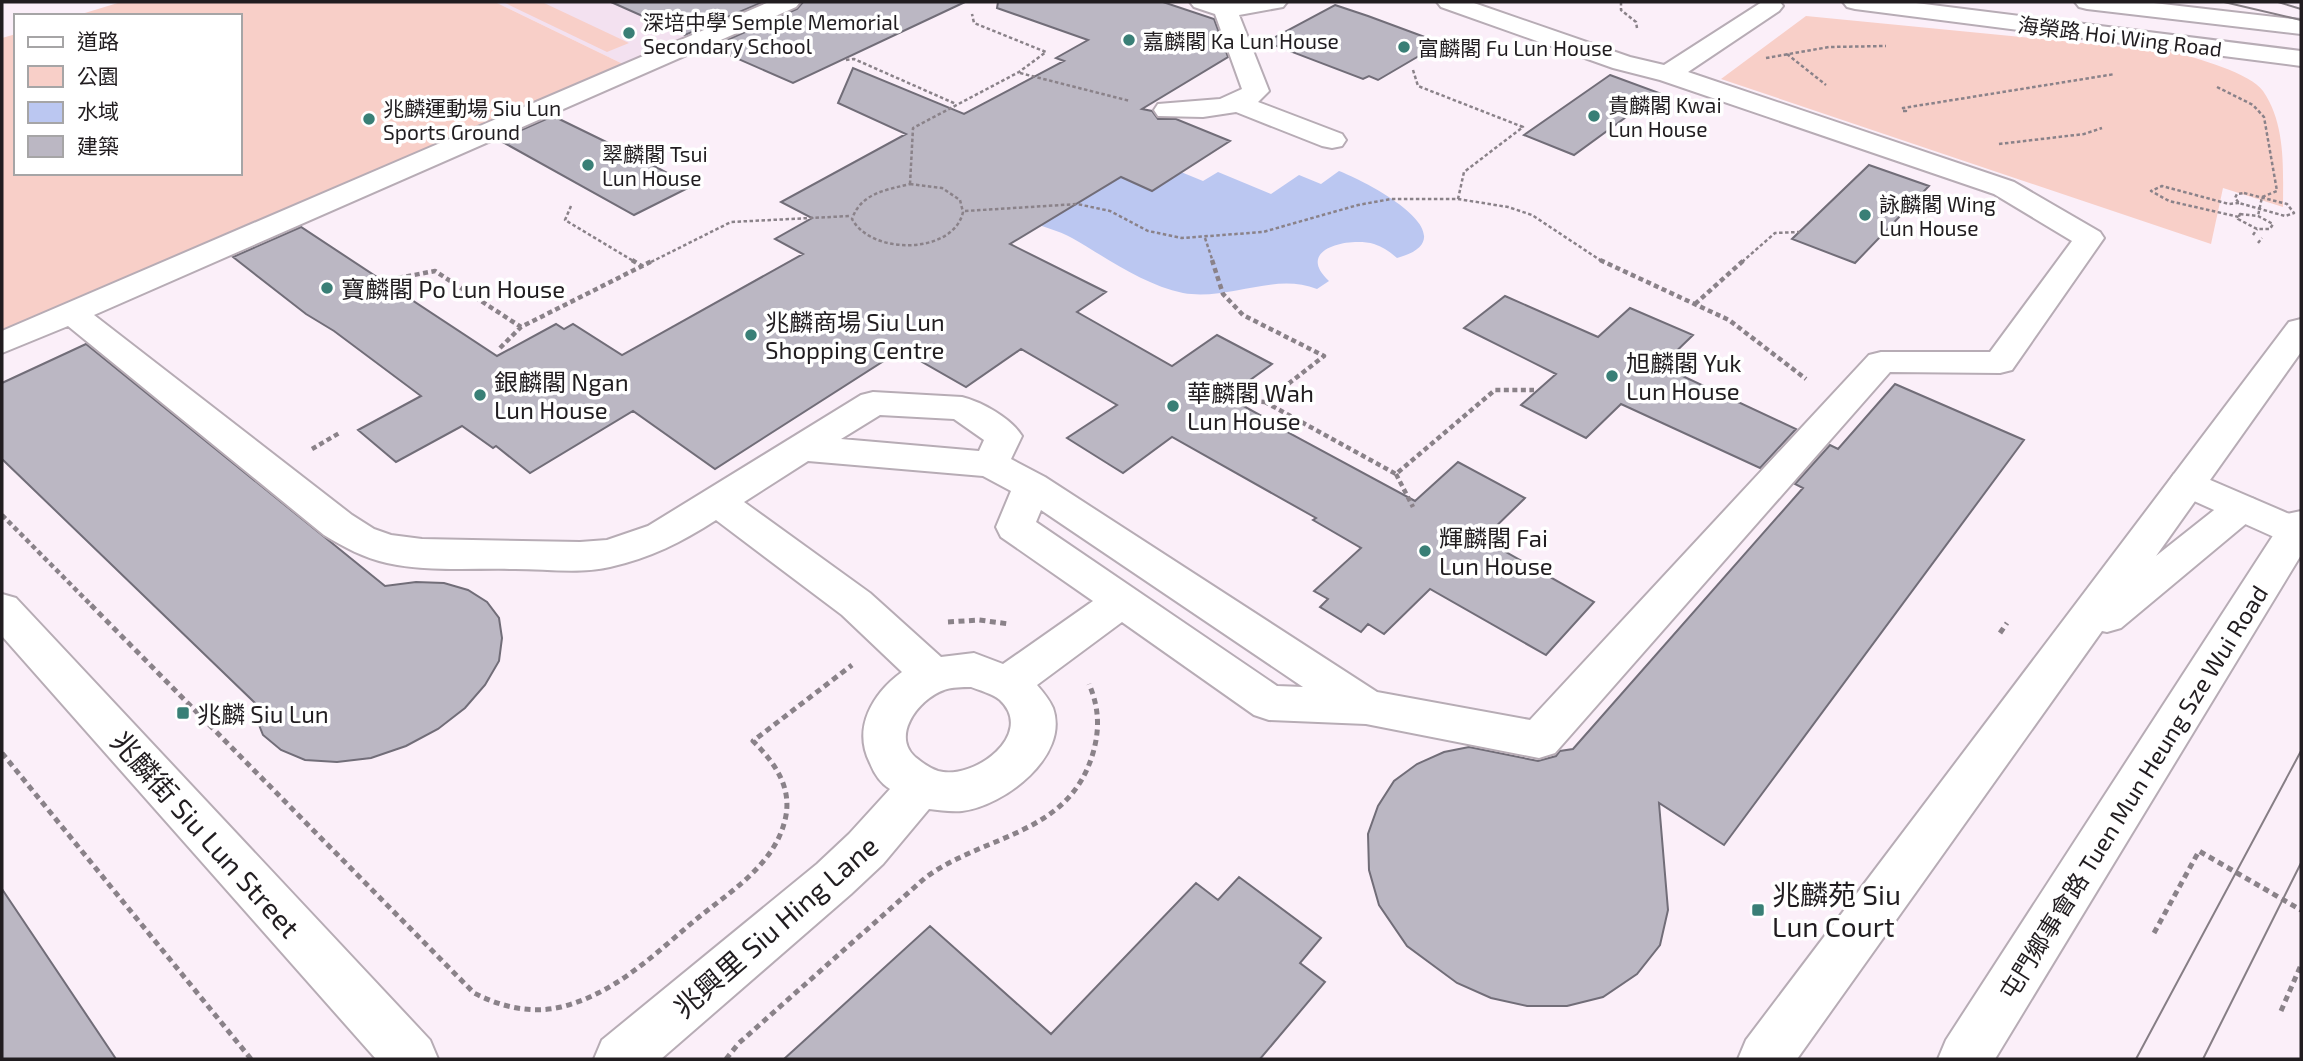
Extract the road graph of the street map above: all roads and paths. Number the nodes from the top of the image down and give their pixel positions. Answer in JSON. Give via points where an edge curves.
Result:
{"nodes":[{"id":1,"x":788,"y":2,"type":"edge"},
{"id":2,"x":1200,"y":2,"type":"edge"},
{"id":3,"x":1275,"y":2,"type":"edge"},
{"id":4,"x":1449,"y":2,"type":"edge"},
{"id":5,"x":1855,"y":2,"type":"edge"},
{"id":6,"x":2087,"y":2,"type":"edge"},
{"id":7,"x":1771,"y":6,"type":"dead end"},
{"id":8,"x":1225,"y":10,"type":"junction"},
{"id":9,"x":972,"y":15,"type":"dead end"},
{"id":10,"x":2291,"y":26,"type":"edge"},
{"id":11,"x":1897,"y":45,"type":"dead end"},
{"id":12,"x":2301,"y":52,"type":"edge"},
{"id":13,"x":1787,"y":54,"type":"junction"},
{"id":14,"x":1761,"y":59,"type":"dead end"},
{"id":15,"x":2301,"y":59,"type":"edge"},
{"id":16,"x":846,"y":60,"type":"dead end"},
{"id":17,"x":1413,"y":70,"type":"dead end"},
{"id":18,"x":1019,"y":72,"type":"junction"},
{"id":19,"x":1668,"y":74,"type":"junction"},
{"id":20,"x":2121,"y":74,"type":"dead end"},
{"id":21,"x":1827,"y":86,"type":"dead end"},
{"id":22,"x":2214,"y":86,"type":"dead end"},
{"id":23,"x":1240,"y":104,"type":"junction"},
{"id":24,"x":957,"y":105,"type":"junction"},
{"id":25,"x":1167,"y":110,"type":"joint"},
{"id":26,"x":1897,"y":111,"type":"dead end"},
{"id":27,"x":2102,"y":128,"type":"dead end"},
{"id":28,"x":1332,"y":140,"type":"dead end"},
{"id":29,"x":1995,"y":144,"type":"dead end"},
{"id":30,"x":910,"y":184,"type":"junction"},
{"id":31,"x":2262,"y":197,"type":"junction"},
{"id":32,"x":1458,"y":199,"type":"junction"},
{"id":33,"x":2239,"y":203,"type":"junction"},
{"id":34,"x":571,"y":206,"type":"dead end"},
{"id":35,"x":2258,"y":210,"type":"junction"},
{"id":36,"x":965,"y":211,"type":"junction"},
{"id":37,"x":850,"y":216,"type":"junction"},
{"id":38,"x":2258,"y":216,"type":"junction"},
{"id":39,"x":2239,"y":217,"type":"junction"},
{"id":40,"x":2257,"y":229,"type":"junction"},
{"id":41,"x":1800,"y":232,"type":"dead end"},
{"id":42,"x":2253,"y":235,"type":"dead end"},
{"id":43,"x":1205,"y":237,"type":"junction"},
{"id":44,"x":2262,"y":238,"type":"dead end"},
{"id":45,"x":2258,"y":243,"type":"dead end"},
{"id":46,"x":644,"y":267,"type":"junction"},
{"id":47,"x":398,"y":278,"type":"dead end"},
{"id":48,"x":1695,"y":303,"type":"junction"},
{"id":49,"x":71,"y":313,"type":"junction"},
{"id":50,"x":521,"y":327,"type":"junction"},
{"id":51,"x":2301,"y":329,"type":"edge"},
{"id":52,"x":2,"y":343,"type":"edge"},
{"id":53,"x":500,"y":348,"type":"dead end"},
{"id":54,"x":1534,"y":390,"type":"dead end"},
{"id":55,"x":1219,"y":400,"type":"dead end"},
{"id":56,"x":1265,"y":402,"type":"junction"},
{"id":57,"x":1843,"y":404,"type":"junction"},
{"id":58,"x":800,"y":448,"type":"junction"},
{"id":59,"x":990,"y":464,"type":"junction"},
{"id":60,"x":1396,"y":474,"type":"junction"},
{"id":61,"x":2188,"y":483,"type":"junction"},
{"id":62,"x":1032,"y":486,"type":"junction"},
{"id":63,"x":717,"y":502,"type":"junction"},
{"id":64,"x":1413,"y":507,"type":"dead end"},
{"id":65,"x":2241,"y":508,"type":"junction"},
{"id":66,"x":2,"y":515,"type":"edge"},
{"id":67,"x":2299,"y":531,"type":"edge"},
{"id":68,"x":1121,"y":602,"type":"junction"},
{"id":69,"x":2,"y":609,"type":"edge"},
{"id":70,"x":2007,"y":623,"type":"dead end"},
{"id":71,"x":2000,"y":633,"type":"dead end"},
{"id":72,"x":2065,"y":651,"type":"junction"},
{"id":73,"x":933,"y":675,"type":"junction"},
{"id":74,"x":1010,"y":682,"type":"junction"},
{"id":75,"x":1366,"y":707,"type":"junction"},
{"id":76,"x":2,"y":753,"type":"edge"},
{"id":77,"x":922,"y":786,"type":"junction"},
{"id":78,"x":2301,"y":910,"type":"edge"},
{"id":79,"x":2154,"y":933,"type":"dead end"},
{"id":80,"x":2301,"y":965,"type":"edge"},
{"id":81,"x":624,"y":977,"type":"dead end"},
{"id":82,"x":2281,"y":1011,"type":"dead end"},
{"id":83,"x":251,"y":1059,"type":"edge"},
{"id":84,"x":411,"y":1059,"type":"edge"},
{"id":85,"x":621,"y":1059,"type":"edge"},
{"id":86,"x":1765,"y":1059,"type":"edge"},
{"id":87,"x":1965,"y":1059,"type":"edge"}],
"edges":[{"from":1,"to":49,"type":"main road"},
{"from":2,"to":8,"type":"main road"},
{"from":3,"to":8,"type":"main road"},
{"from":4,"to":19,"type":"main road","via":[[1622,63]]},
{"from":5,"to":15,"type":"main road","name":"海榮路 Hoi Wing Road"},
{"from":6,"to":10,"type":"main road","name":"海榮路 Hoi Wing Road"},
{"from":7,"to":19,"type":"main road"},
{"from":8,"to":23,"type":"main road","via":[[1256,91]]},
{"from":9,"to":18,"type":"path","via":[[974,23],[1046,52]]},
{"from":10,"to":12,"type":"main road"},
{"from":11,"to":13,"type":"path","via":[[1829,47]]},
{"from":13,"to":14,"type":"path"},
{"from":13,"to":21,"type":"path"},
{"from":16,"to":24,"type":"path","via":[[854,59]]},
{"from":17,"to":32,"type":"path","via":[[1418,86],[1523,127],[1464,172]]},
{"from":18,"to":24,"type":"path"},
{"from":18,"to":25,"type":"path"},
{"from":19,"to":57,"type":"main road","via":[[2004,188],[2089,238],[2000,363],[1881,362]]},
{"from":20,"to":26,"type":"path"},
{"from":22,"to":31,"type":"path","via":[[2253,105],[2264,117],[2277,191]]},
{"from":23,"to":25,"type":"main road"},
{"from":23,"to":28,"type":"main road"},
{"from":24,"to":30,"type":"path","via":[[913,128]]},
{"from":27,"to":29,"type":"path"},
{"from":30,"to":36,"type":"path","via":[[949,191],[961,200]]},
{"from":30,"to":37,"type":"path","via":[[869,194]]},
{"from":31,"to":33,"type":"path","via":[[2237,194]]},
{"from":31,"to":35,"type":"path"},
{"from":31,"to":35,"type":"path","via":[[2287,204],[2294,213],[2285,216]]},
{"from":32,"to":43,"type":"path","via":[[1391,199],[1263,232]]},
{"from":32,"to":48,"type":"path","via":[[1532,215],[1607,264]]},
{"from":33,"to":35,"type":"path"},
{"from":33,"to":39,"type":"path","via":[[2162,186],[2151,191],[2169,201]]},
{"from":34,"to":46,"type":"path","via":[[565,220]]},
{"from":35,"to":38,"type":"path"},
{"from":36,"to":37,"type":"path","via":[[961,223],[948,234],[905,246],[865,238],[853,228]]},
{"from":36,"to":43,"type":"path","via":[[1077,204],[1110,211],[1134,226],[1164,236]]},
{"from":37,"to":46,"type":"path","via":[[730,222]]},
{"from":38,"to":39,"type":"path"},
{"from":38,"to":40,"type":"path","via":[[2273,224],[2270,229]]},
{"from":39,"to":40,"type":"path"},
{"from":40,"to":42,"type":"path"},
{"from":41,"to":48,"type":"path","via":[[1775,233]]},
{"from":43,"to":56,"type":"path","via":[[1223,294],[1244,315],[1324,356]]},
{"from":44,"to":45,"type":"path"},
{"from":46,"to":50,"type":"path"},
{"from":47,"to":50,"type":"path","via":[[435,271]]},
{"from":48,"to":57,"type":"path","via":[[1729,320]]},
{"from":49,"to":52,"type":"main road"},
{"from":49,"to":63,"type":"main road","via":[[338,524],[360,539],[388,549],[422,554],[607,554],[662,536]]},
{"from":50,"to":53,"type":"path"},
{"from":51,"to":61,"type":"main road"},
{"from":54,"to":60,"type":"path","via":[[1495,390]]},
{"from":55,"to":56,"type":"path"},
{"from":56,"to":60,"type":"path"},
{"from":57,"to":75,"type":"main road","via":[[1539,740]]},
{"from":58,"to":59,"type":"main road"},
{"from":58,"to":59,"type":"main road","via":[[873,402],[962,408],[1004,436]]},
{"from":58,"to":63,"type":"main road"},
{"from":59,"to":62,"type":"main road"},
{"from":60,"to":64,"type":"path"},
{"from":61,"to":65,"type":"main road"},
{"from":61,"to":72,"type":"main road"},
{"from":62,"to":68,"type":"main road","via":[[1015,527]]},
{"from":62,"to":75,"type":"main road"},
{"from":63,"to":73,"type":"main road","via":[[856,604]]},
{"from":65,"to":67,"type":"main road"},
{"from":65,"to":72,"type":"main road"},
{"from":66,"to":81,"type":"path","via":[[474,993],[498,1006],[528,1010],[561,1007]]},
{"from":67,"to":87,"type":"main road","name":"屯門鄉事會路 Tuen Mun Heung Sze Wui Road"},
{"from":68,"to":74,"type":"main road"},
{"from":68,"to":75,"type":"main road","via":[[1269,703]]},
{"from":69,"to":84,"type":"main road","name":"兆麟街 Siu Lun Street"},
{"from":70,"to":71,"type":"path"},
{"from":72,"to":86,"type":"main road"},
{"from":73,"to":74,"type":"main road","via":[[974,670]]},
{"from":73,"to":77,"type":"main road","via":[[899,697],[884,729],[884,747],[891,763]]},
{"from":74,"to":77,"type":"main road","via":[[1023,694],[1034,726],[1021,760],[987,785],[943,791]]},
{"from":76,"to":83,"type":"path"},
{"from":77,"to":85,"type":"main road","name":"兆興里 Siu Hing Lane","via":[[834,879]]},
{"from":78,"to":79,"type":"path","via":[[2199,851]]},
{"from":80,"to":82,"type":"path"}]}
